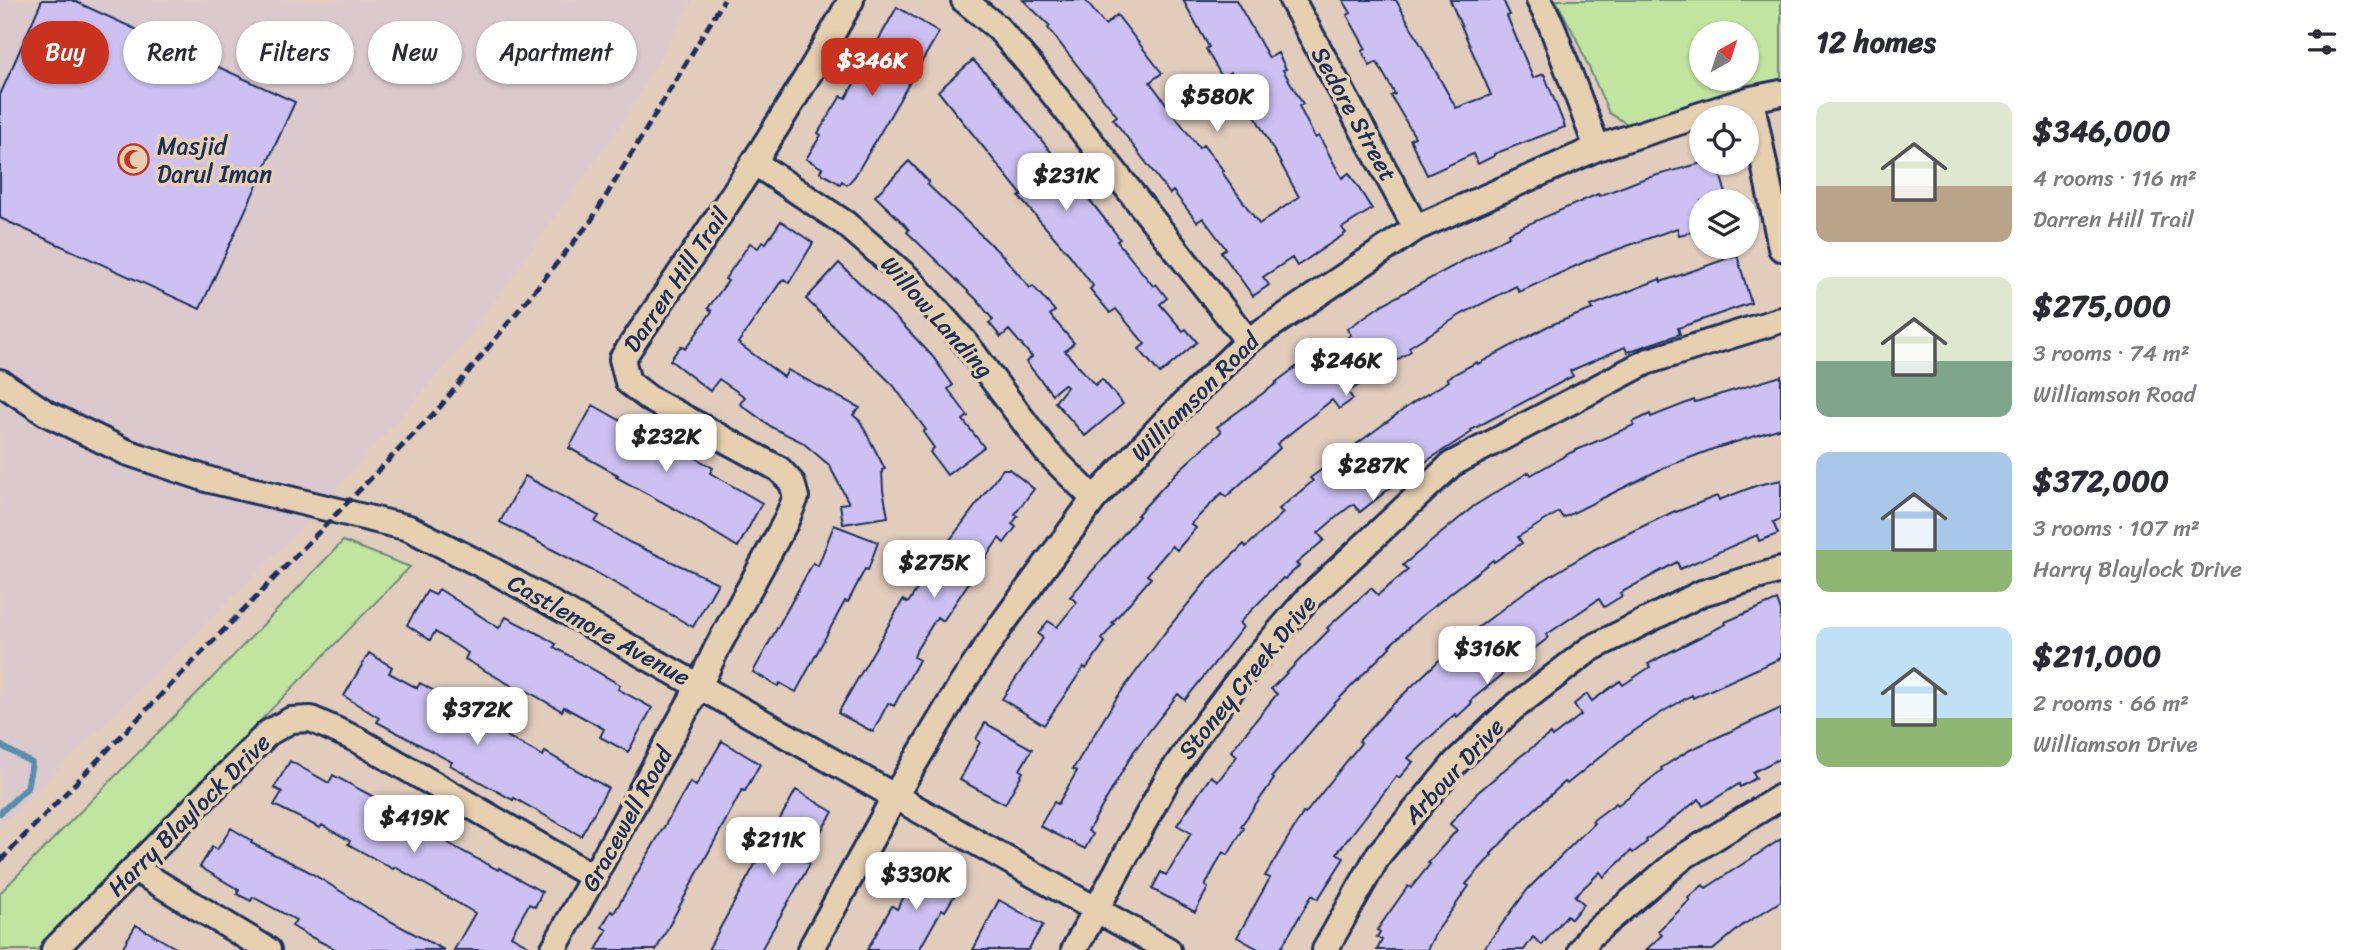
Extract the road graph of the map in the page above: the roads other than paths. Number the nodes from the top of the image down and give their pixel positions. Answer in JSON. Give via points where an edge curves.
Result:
{"nodes":[{"id":1,"x":851,"y":0,"type":"edge"},
{"id":2,"x":964,"y":0,"type":"edge"},
{"id":3,"x":1292,"y":0,"type":"edge"},
{"id":4,"x":1539,"y":0,"type":"edge"},
{"id":5,"x":1781,"y":93,"type":"edge"},
{"id":6,"x":1751,"y":99,"type":"junction"},
{"id":7,"x":1597,"y":148,"type":"junction"},
{"id":8,"x":755,"y":163,"type":"junction"},
{"id":9,"x":1416,"y":228,"type":"junction"},
{"id":10,"x":1781,"y":248,"type":"edge"},
{"id":11,"x":1781,"y":320,"type":"edge"},
{"id":12,"x":1248,"y":341,"type":"junction"},
{"id":13,"x":0,"y":382,"type":"edge"},
{"id":14,"x":1094,"y":499,"type":"junction"},
{"id":15,"x":1781,"y":570,"type":"edge"},
{"id":16,"x":699,"y":686,"type":"junction"},
{"id":17,"x":895,"y":796,"type":"junction"},
{"id":18,"x":1781,"y":797,"type":"edge"},
{"id":19,"x":135,"y":869,"type":"junction"},
{"id":20,"x":595,"y":878,"type":"junction"},
{"id":21,"x":1097,"y":910,"type":"junction"},
{"id":22,"x":54,"y":950,"type":"edge"},
{"id":23,"x":268,"y":950,"type":"edge"},
{"id":24,"x":553,"y":950,"type":"edge"},
{"id":25,"x":810,"y":950,"type":"edge"},
{"id":26,"x":1074,"y":950,"type":"edge"},
{"id":27,"x":1168,"y":950,"type":"edge"},
{"id":28,"x":1325,"y":950,"type":"edge"},
{"id":29,"x":1581,"y":950,"type":"edge"}],
"edges":[{"from":1,"to":8,"type":"street","name":"Darren Hill Trail"},
{"from":2,"to":12,"type":"street","via":[[998,28],[1036,72]]},
{"from":3,"to":9,"type":"street","name":"Sedore Street"},
{"from":4,"to":7,"type":"street"},
{"from":5,"to":6,"type":"street","name":"Williamson Road"},
{"from":6,"to":7,"type":"street","name":"Williamson Road"},
{"from":6,"to":10,"type":"street"},
{"from":7,"to":9,"type":"street","name":"Williamson Road"},
{"from":8,"to":14,"type":"street","name":"Willow Landing","via":[[846,224],[908,278],[965,342],[1046,452]]},
{"from":8,"to":16,"type":"street","name":"Darren Hill Trail","via":[[622,359],[628,382],[779,469],[792,483],[796,497]]},
{"from":9,"to":12,"type":"street","name":"Williamson Road"},
{"from":11,"to":21,"type":"street","name":"Stoney Creek Drive","via":[[1646,362],[1452,464],[1308,597],[1250,665],[1167,780]]},
{"from":12,"to":14,"type":"street","name":"Williamson Road"},
{"from":13,"to":16,"type":"street","name":"Castlemore Avenue","via":[[86,434],[157,463],[419,532]]},
{"from":14,"to":17,"type":"street","name":"Williamson Road","via":[[1000,627]]},
{"from":15,"to":28,"type":"street","name":"Arbour Drive","via":[[1702,593],[1590,649],[1512,709],[1457,762],[1379,854]]},
{"from":16,"to":17,"type":"street","name":"Castlemore Avenue"},
{"from":16,"to":20,"type":"street","name":"Gracewell Road"},
{"from":17,"to":21,"type":"street","name":"Castlemore Avenue"},
{"from":17,"to":25,"type":"street","name":"Williamson Road"},
{"from":18,"to":29,"type":"street","via":[[1683,857],[1590,936]]},
{"from":19,"to":20,"type":"street","name":"Harry Blaylock Drive","via":[[268,733],[291,720],[311,719],[358,740]]},
{"from":19,"to":22,"type":"street","name":"Harry Blaylock Drive"},
{"from":19,"to":23,"type":"street"},
{"from":20,"to":24,"type":"street","name":"Gracewell Road"},
{"from":21,"to":26,"type":"street","name":"Stoney Creek Drive"},
{"from":21,"to":27,"type":"street","name":"Castlemore Avenue"}]}
